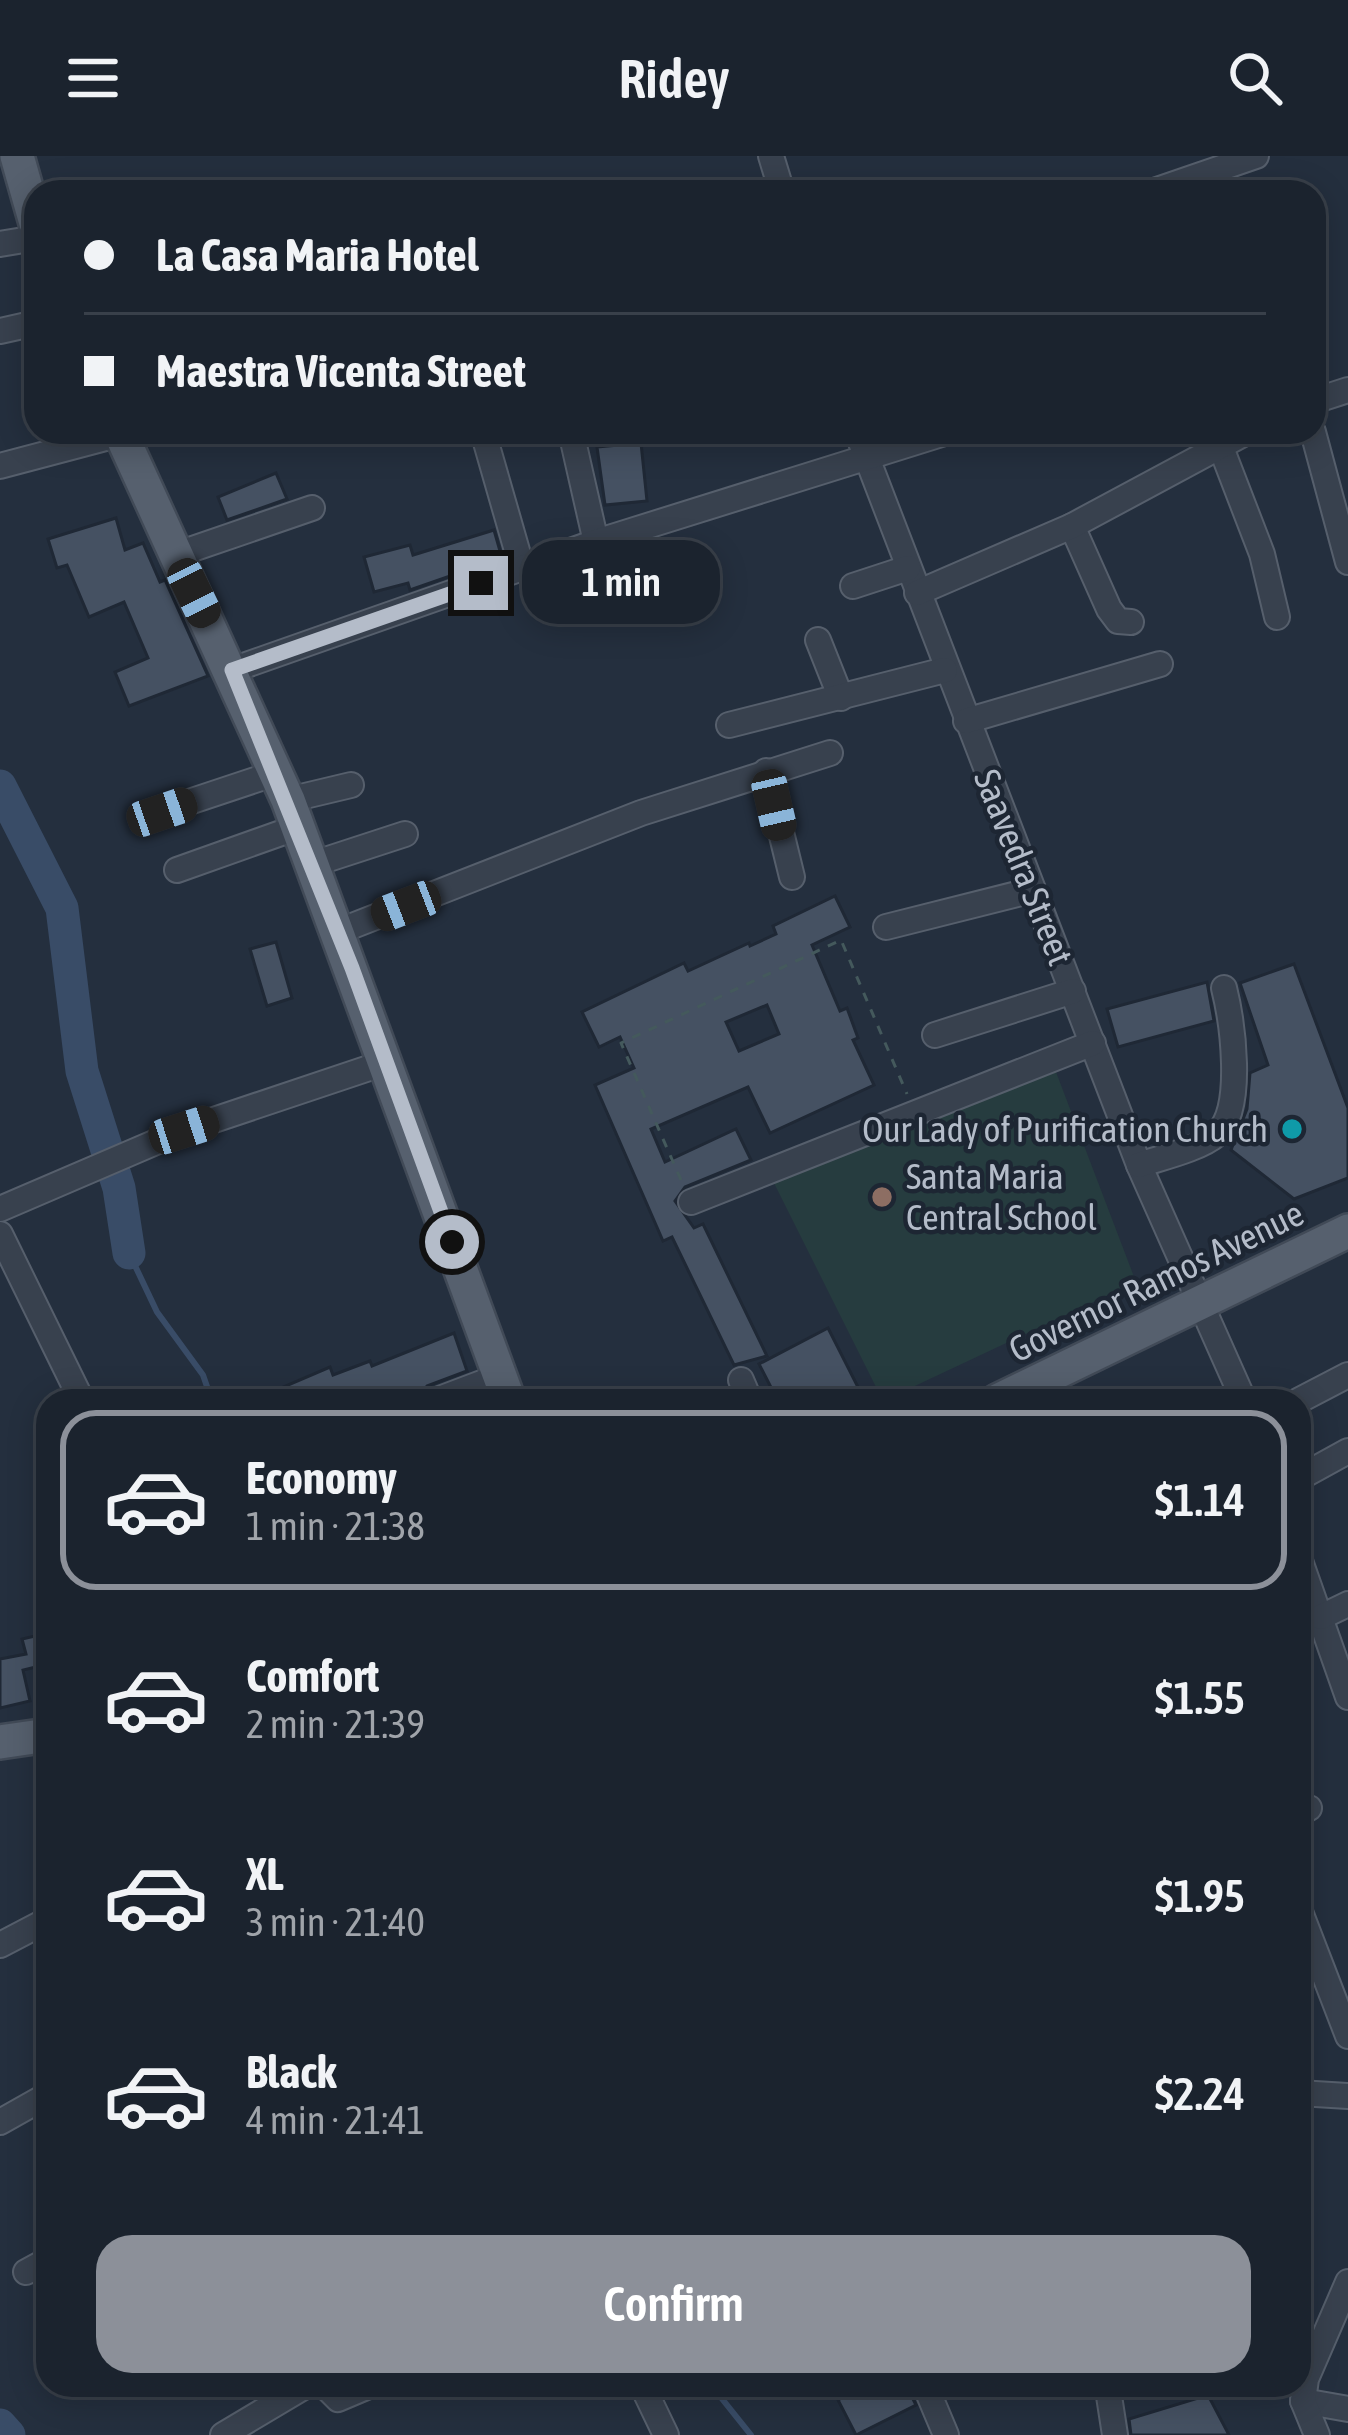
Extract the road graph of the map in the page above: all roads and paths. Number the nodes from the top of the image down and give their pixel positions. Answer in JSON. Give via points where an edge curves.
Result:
{"nodes":[{"id":1,"x":1256,"y":156,"type":"edge"},
{"id":2,"x":1186,"y":180,"type":"edge"},
{"id":3,"x":80,"y":444,"type":"edge"},
{"id":4,"x":125,"y":444,"type":"edge"},
{"id":5,"x":486,"y":444,"type":"edge"},
{"id":6,"x":574,"y":444,"type":"edge"},
{"id":7,"x":858,"y":444,"type":"edge"},
{"id":8,"x":861,"y":444,"type":"edge"},
{"id":9,"x":1316,"y":444,"type":"edge"},
{"id":10,"x":1220,"y":445,"type":"joint"},
{"id":11,"x":0,"y":466,"type":"edge"},
{"id":12,"x":312,"y":508,"type":"dead end"},
{"id":13,"x":1072,"y":526,"type":"junction"},
{"id":14,"x":596,"y":542,"type":"junction"},
{"id":15,"x":175,"y":556,"type":"junction"},
{"id":16,"x":1348,"y":562,"type":"edge"},
{"id":17,"x":522,"y":568,"type":"junction"},
{"id":18,"x":912,"y":580,"type":"junction"},
{"id":19,"x":853,"y":586,"type":"dead end"},
{"id":20,"x":1277,"y":616,"type":"dead end"},
{"id":21,"x":1131,"y":622,"type":"dead end"},
{"id":22,"x":818,"y":640,"type":"dead end"},
{"id":23,"x":1160,"y":664,"type":"dead end"},
{"id":24,"x":232,"y":670,"type":"junction"},
{"id":25,"x":945,"y":670,"type":"junction"},
{"id":26,"x":841,"y":698,"type":"junction"},
{"id":27,"x":966,"y":721,"type":"junction"},
{"id":28,"x":729,"y":725,"type":"dead end"},
{"id":29,"x":830,"y":753,"type":"dead end"},
{"id":30,"x":766,"y":771,"type":"junction"},
{"id":31,"x":351,"y":785,"type":"dead end"},
{"id":32,"x":287,"y":800,"type":"junction"},
{"id":33,"x":162,"y":812,"type":"dead end"},
{"id":34,"x":405,"y":834,"type":"dead end"},
{"id":35,"x":310,"y":865,"type":"junction"},
{"id":36,"x":177,"y":870,"type":"dead end"},
{"id":37,"x":792,"y":877,"type":"dead end"},
{"id":38,"x":1033,"y":890,"type":"junction"},
{"id":39,"x":886,"y":927,"type":"dead end"},
{"id":40,"x":337,"y":932,"type":"junction"},
{"id":41,"x":1224,"y":988,"type":"dead end"},
{"id":42,"x":1073,"y":991,"type":"junction"},
{"id":43,"x":935,"y":1035,"type":"dead end"},
{"id":44,"x":1093,"y":1043,"type":"junction"},
{"id":45,"x":387,"y":1062,"type":"junction"},
{"id":46,"x":915,"y":1112,"type":"junction"},
{"id":47,"x":1139,"y":1166,"type":"junction"},
{"id":48,"x":692,"y":1202,"type":"joint"},
{"id":49,"x":0,"y":1209,"type":"edge"},
{"id":50,"x":1348,"y":1231,"type":"edge"},
{"id":51,"x":0,"y":1234,"type":"edge"},
{"id":52,"x":1198,"y":1300,"type":"junction"},
{"id":53,"x":1348,"y":1375,"type":"edge"},
{"id":54,"x":76,"y":1389,"type":"edge"},
{"id":55,"x":504,"y":1389,"type":"edge"},
{"id":56,"x":1022,"y":1389,"type":"edge"},
{"id":57,"x":1239,"y":1389,"type":"edge"},
{"id":58,"x":1311,"y":1394,"type":"edge"},
{"id":59,"x":1348,"y":1451,"type":"edge"},
{"id":60,"x":1311,"y":1471,"type":"edge"},
{"id":61,"x":1311,"y":1590,"type":"edge"},
{"id":62,"x":1348,"y":1604,"type":"edge"},
{"id":63,"x":1321,"y":1617,"type":"junction"},
{"id":64,"x":1348,"y":1696,"type":"edge"},
{"id":65,"x":36,"y":1737,"type":"edge"},
{"id":66,"x":0,"y":1742,"type":"edge"},
{"id":67,"x":36,"y":1926,"type":"edge"},
{"id":68,"x":1311,"y":1940,"type":"edge"},
{"id":69,"x":0,"y":1945,"type":"edge"},
{"id":70,"x":1348,"y":2036,"type":"edge"},
{"id":71,"x":1311,"y":2094,"type":"edge"},
{"id":72,"x":1348,"y":2096,"type":"edge"},
{"id":73,"x":36,"y":2102,"type":"edge"},
{"id":74,"x":0,"y":2122,"type":"edge"},
{"id":75,"x":1348,"y":2282,"type":"edge"},
{"id":76,"x":1311,"y":2367,"type":"edge"},
{"id":77,"x":286,"y":2397,"type":"edge"},
{"id":78,"x":648,"y":2397,"type":"edge"},
{"id":79,"x":930,"y":2397,"type":"edge"},
{"id":80,"x":1108,"y":2397,"type":"edge"},
{"id":81,"x":1304,"y":2397,"type":"edge"},
{"id":82,"x":1303,"y":2401,"type":"junction"},
{"id":83,"x":1348,"y":2409,"type":"edge"},
{"id":84,"x":223,"y":2434,"type":"edge"},
{"id":85,"x":666,"y":2435,"type":"edge"},
{"id":86,"x":946,"y":2435,"type":"edge"},
{"id":87,"x":1115,"y":2435,"type":"edge"},
{"id":88,"x":1317,"y":2435,"type":"edge"}],
"edges":[{"from":1,"to":2,"type":"street"},
{"from":3,"to":11,"type":"street"},
{"from":4,"to":15,"type":"main road"},
{"from":5,"to":17,"type":"street"},
{"from":6,"to":14,"type":"street"},
{"from":7,"to":14,"type":"street"},
{"from":8,"to":18,"type":"street","name":"Saavedra Street"},
{"from":9,"to":16,"type":"street"},
{"from":10,"to":13,"type":"street"},
{"from":10,"to":20,"type":"street"},
{"from":12,"to":15,"type":"street"},
{"from":13,"to":18,"type":"street"},
{"from":13,"to":21,"type":"street","via":[[1109,609]]},
{"from":14,"to":17,"type":"street"},
{"from":15,"to":24,"type":"main road"},
{"from":17,"to":24,"type":"street"},
{"from":18,"to":19,"type":"street"},
{"from":18,"to":25,"type":"street","name":"Saavedra Street"},
{"from":22,"to":26,"type":"street"},
{"from":23,"to":27,"type":"street"},
{"from":24,"to":32,"type":"main road"},
{"from":25,"to":26,"type":"street"},
{"from":25,"to":27,"type":"street","name":"Saavedra Street"},
{"from":26,"to":28,"type":"street"},
{"from":27,"to":38,"type":"street","name":"Saavedra Street"},
{"from":29,"to":30,"type":"street"},
{"from":30,"to":37,"type":"street"},
{"from":30,"to":40,"type":"street"},
{"from":31,"to":32,"type":"street"},
{"from":32,"to":33,"type":"street"},
{"from":32,"to":35,"type":"main road"},
{"from":32,"to":36,"type":"street"},
{"from":34,"to":35,"type":"street"},
{"from":35,"to":40,"type":"main road"},
{"from":38,"to":39,"type":"street"},
{"from":38,"to":42,"type":"street","name":"Saavedra Street"},
{"from":40,"to":45,"type":"main road"},
{"from":41,"to":47,"type":"street","via":[[1235,1059],[1226,1116],[1216,1134]]},
{"from":42,"to":43,"type":"street"},
{"from":42,"to":44,"type":"street","name":"Saavedra Street"},
{"from":44,"to":46,"type":"street"},
{"from":44,"to":47,"type":"street","name":"Saavedra Street"},
{"from":45,"to":49,"type":"street","via":[[184,1130]]},
{"from":45,"to":55,"type":"main road"},
{"from":46,"to":48,"type":"street"},
{"from":46,"to":48,"type":"path","via":[[841,940],[621,1043]]},
{"from":47,"to":52,"type":"street","name":"Saavedra Street"},
{"from":50,"to":52,"type":"main road","name":"Governor Ramos Avenue"},
{"from":51,"to":54,"type":"street"},
{"from":52,"to":56,"type":"main road","name":"Governor Ramos Avenue"},
{"from":52,"to":57,"type":"street","name":"Saavedra Street"},
{"from":53,"to":58,"type":"street"},
{"from":59,"to":60,"type":"street"},
{"from":61,"to":63,"type":"street"},
{"from":62,"to":63,"type":"street"},
{"from":63,"to":64,"type":"street"},
{"from":65,"to":66,"type":"main road"},
{"from":67,"to":69,"type":"street"},
{"from":68,"to":70,"type":"street"},
{"from":71,"to":72,"type":"street"},
{"from":73,"to":74,"type":"street"},
{"from":75,"to":76,"type":"street"},
{"from":77,"to":84,"type":"street"},
{"from":78,"to":85,"type":"street"},
{"from":79,"to":86,"type":"street"},
{"from":80,"to":87,"type":"street"},
{"from":81,"to":82,"type":"street"},
{"from":82,"to":83,"type":"street"},
{"from":82,"to":88,"type":"street"}]}
